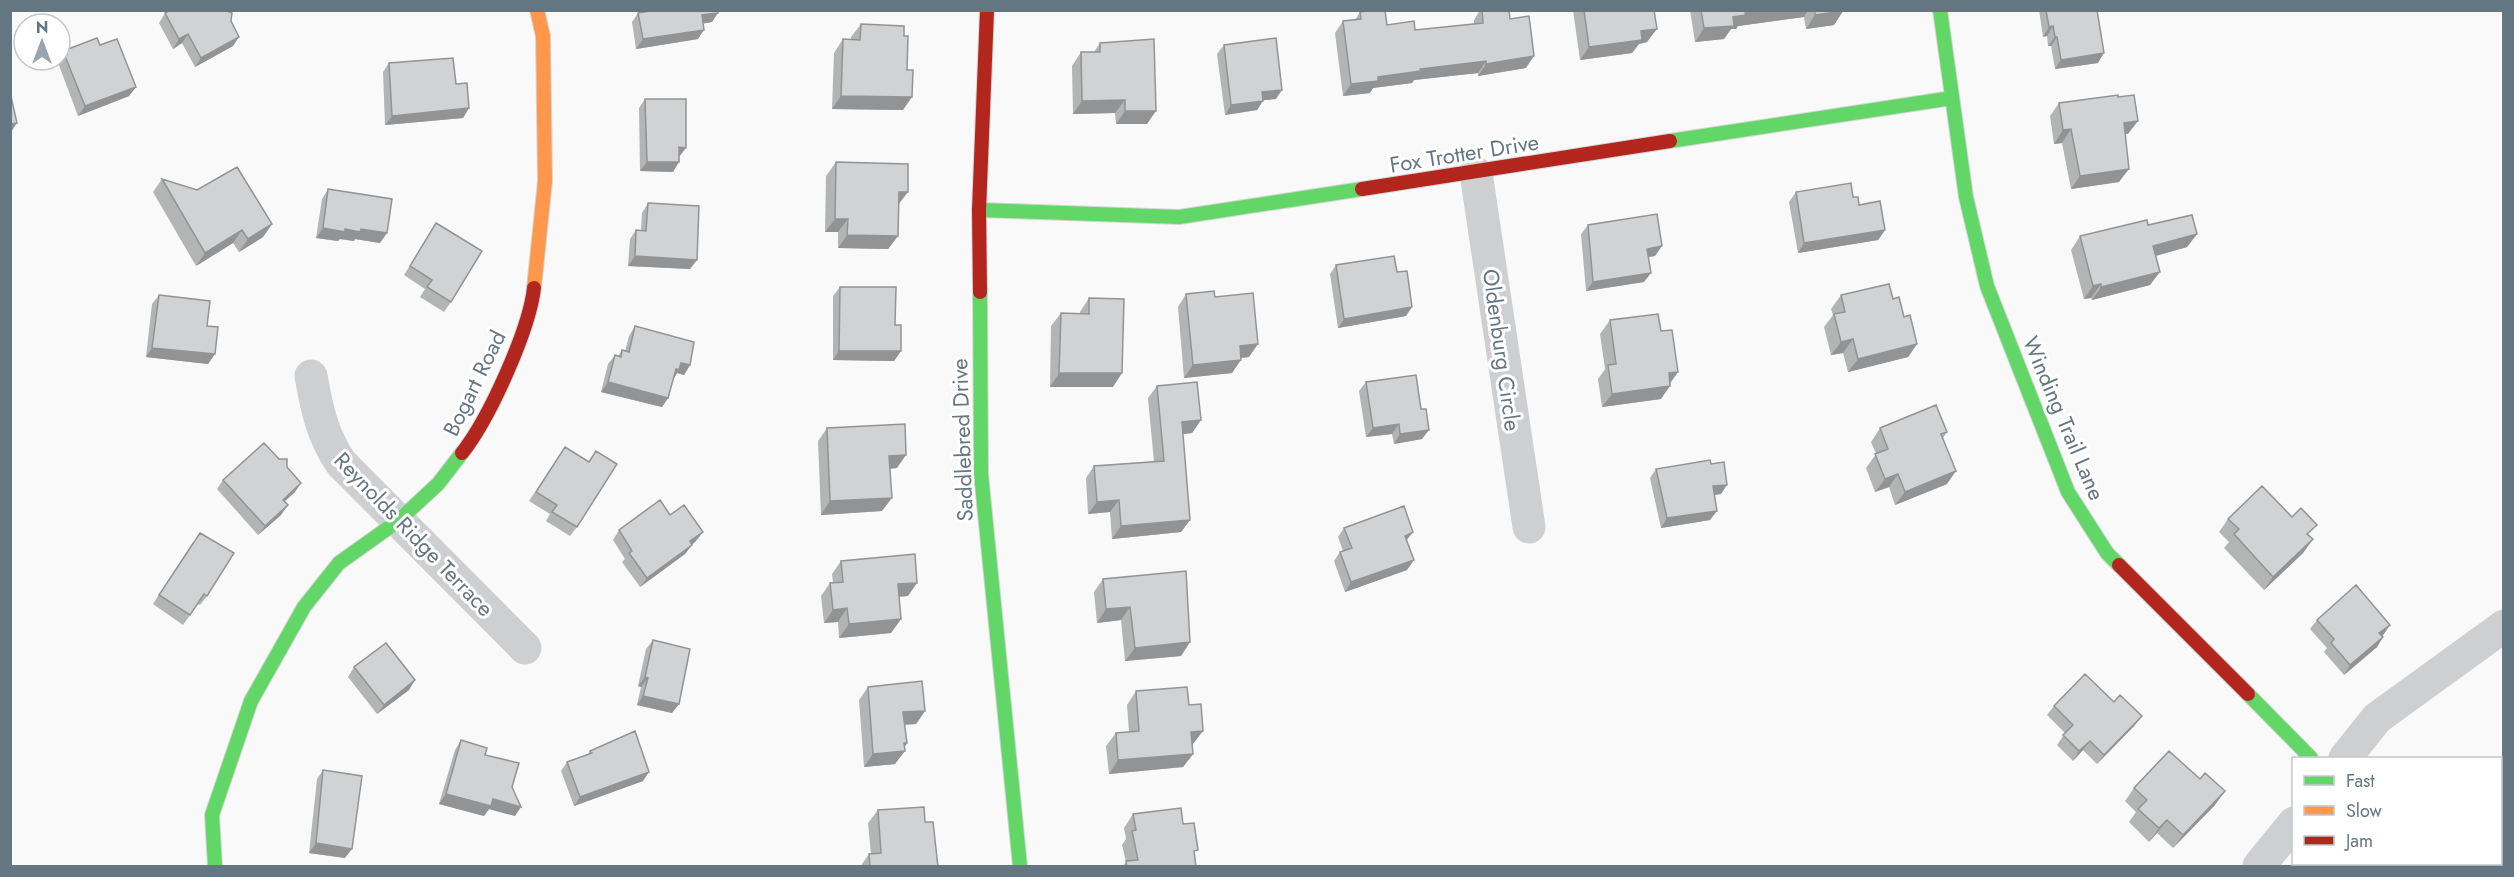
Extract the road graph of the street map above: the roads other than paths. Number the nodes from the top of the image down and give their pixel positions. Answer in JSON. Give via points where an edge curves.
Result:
{"nodes":[{"id":1,"x":537,"y":10,"type":"edge"},
{"id":2,"x":987,"y":10,"type":"edge"},
{"id":3,"x":1940,"y":10,"type":"edge"},
{"id":4,"x":1952,"y":98,"type":"junction"},
{"id":5,"x":1476,"y":173,"type":"junction"},
{"id":6,"x":979,"y":210,"type":"junction"},
{"id":7,"x":311,"y":376,"type":"dead end"},
{"id":8,"x":398,"y":521,"type":"junction"},
{"id":9,"x":1529,"y":527,"type":"dead end"},
{"id":10,"x":2504,"y":626,"type":"edge"},
{"id":11,"x":525,"y":648,"type":"dead end"},
{"id":12,"x":2309,"y":757,"type":"edge"},
{"id":13,"x":2347,"y":757,"type":"edge"},
{"id":14,"x":2292,"y":826,"type":"edge"},
{"id":15,"x":214,"y":867,"type":"edge"},
{"id":16,"x":1020,"y":867,"type":"edge"},
{"id":17,"x":2259,"y":867,"type":"edge"}],
"edges":[{"from":1,"to":8,"type":"street","name":"Bogart Road","via":[[543,36],[545,181],[532,305],[499,389],[465,450],[438,484]]},
{"from":2,"to":6,"type":"street","name":"Saddlebred Drive"},
{"from":3,"to":4,"type":"street","name":"Winding Trail Lane"},
{"from":4,"to":5,"type":"street","name":"Fox Trotter Drive"},
{"from":4,"to":12,"type":"street","name":"Winding Trail Lane","via":[[1966,197],[1987,286],[2068,492],[2107,553]]},
{"from":5,"to":6,"type":"street","name":"Fox Trotter Drive","via":[[1179,216]]},
{"from":5,"to":9,"type":"street","name":"Oldenburg Circle"},
{"from":6,"to":16,"type":"street","name":"Saddlebred Drive","via":[[981,474]]},
{"from":7,"to":8,"type":"street","name":"Reynolds Ridge Terrace","via":[[327,443],[340,464]]},
{"from":8,"to":11,"type":"street","name":"Reynolds Ridge Terrace"},
{"from":8,"to":15,"type":"street","name":"Bogart Road","via":[[339,563],[304,607],[251,701],[212,815]]},
{"from":10,"to":13,"type":"street","via":[[2377,718]]},
{"from":14,"to":17,"type":"street"}]}
